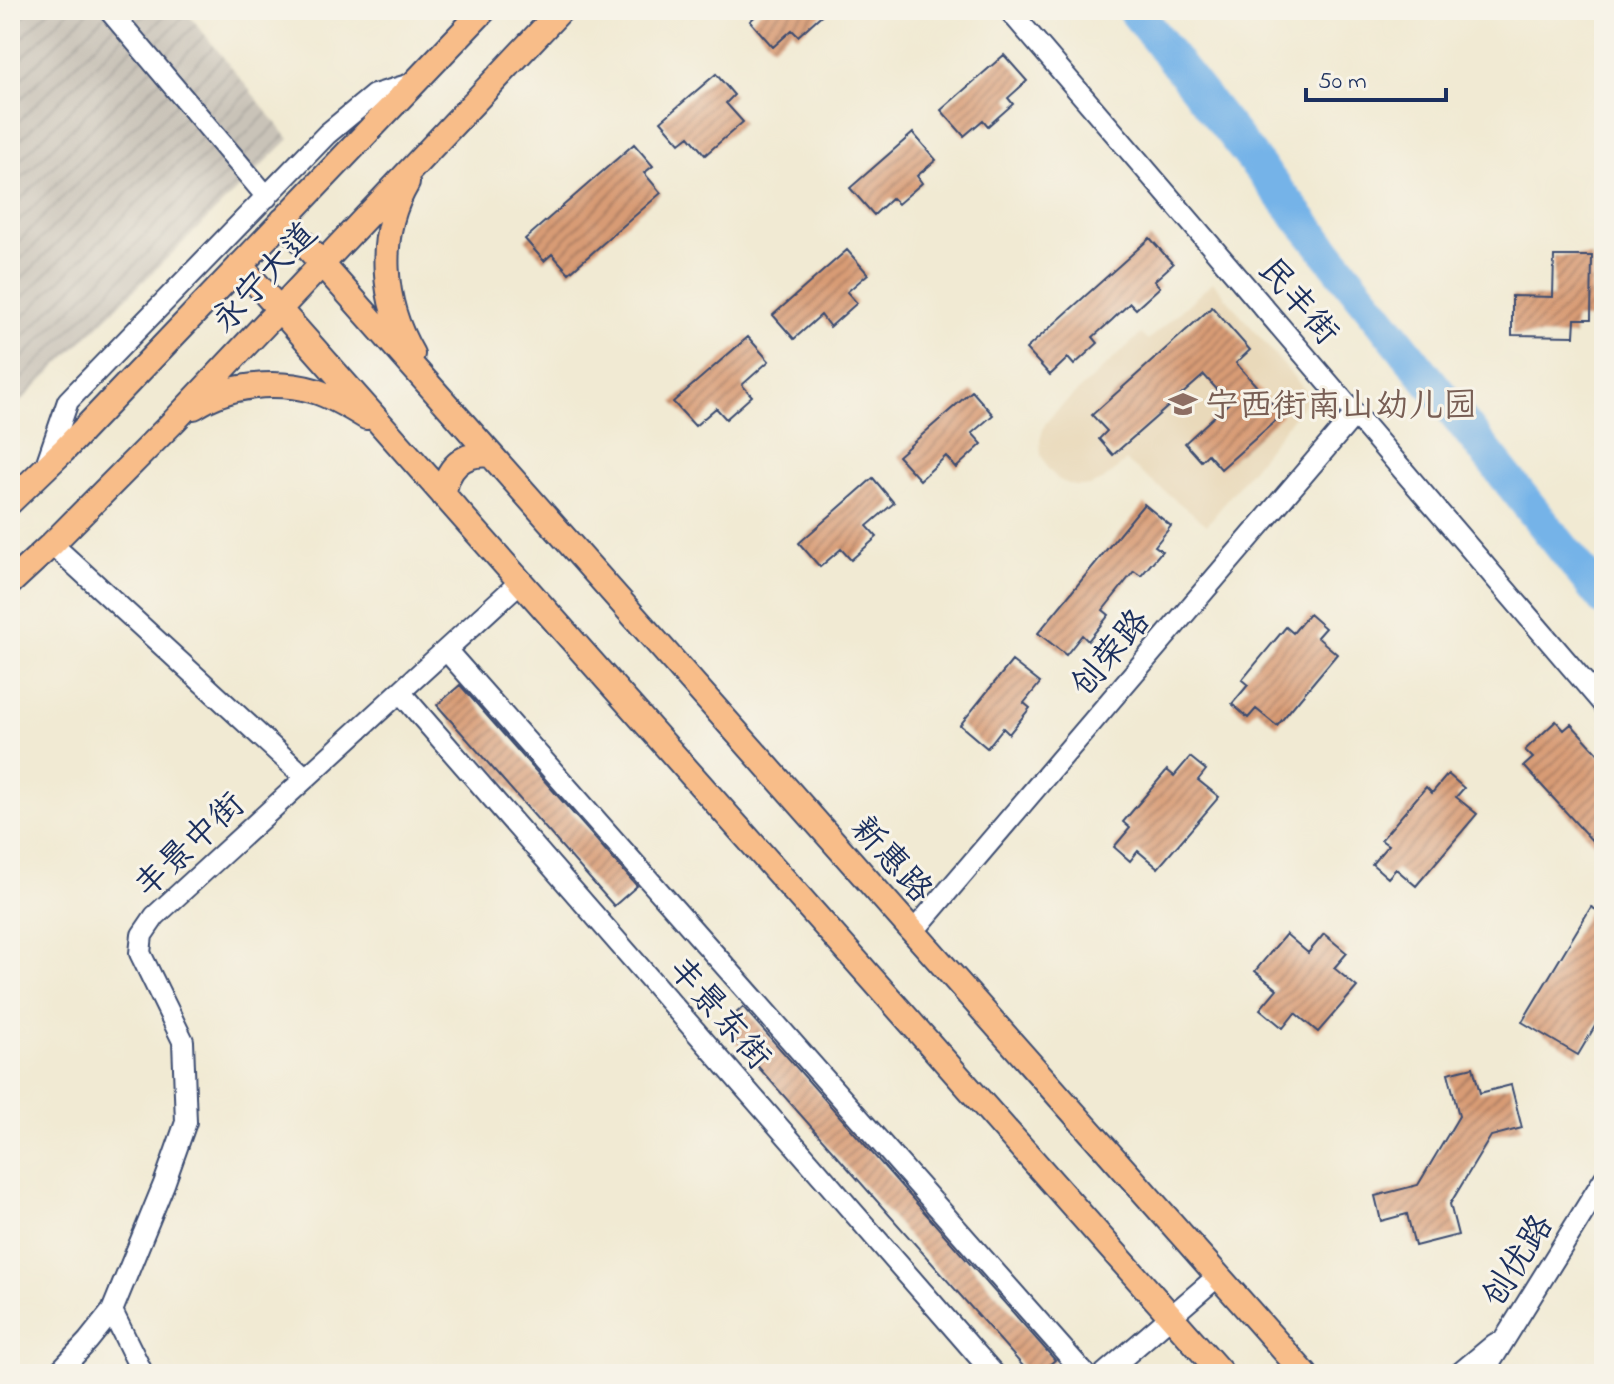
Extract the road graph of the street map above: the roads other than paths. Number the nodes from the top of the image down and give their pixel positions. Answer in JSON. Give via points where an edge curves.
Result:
{"nodes":[{"id":1,"x":109,"y":10,"type":"edge"},
{"id":2,"x":484,"y":10,"type":"edge"},
{"id":3,"x":561,"y":10,"type":"edge"},
{"id":4,"x":1009,"y":10,"type":"edge"},
{"id":5,"x":414,"y":83,"type":"junction"},
{"id":6,"x":421,"y":160,"type":"junction"},
{"id":7,"x":267,"y":197,"type":"junction"},
{"id":8,"x":283,"y":220,"type":"junction"},
{"id":9,"x":321,"y":263,"type":"junction"},
{"id":10,"x":240,"y":265,"type":"junction"},
{"id":11,"x":278,"y":308,"type":"junction"},
{"id":12,"x":431,"y":387,"type":"junction"},
{"id":13,"x":1355,"y":414,"type":"junction"},
{"id":14,"x":175,"y":420,"type":"junction"},
{"id":15,"x":385,"y":429,"type":"junction"},
{"id":16,"x":491,"y":455,"type":"junction"},
{"id":17,"x":45,"y":468,"type":"junction"},
{"id":18,"x":444,"y":496,"type":"junction"},
{"id":19,"x":10,"y":502,"type":"edge"},
{"id":20,"x":52,"y":544,"type":"junction"},
{"id":21,"x":520,"y":582,"type":"junction"},
{"id":22,"x":10,"y":583,"type":"edge"},
{"id":23,"x":446,"y":650,"type":"junction"},
{"id":24,"x":400,"y":692,"type":"junction"},
{"id":25,"x":1604,"y":705,"type":"edge"},
{"id":26,"x":306,"y":778,"type":"junction"},
{"id":27,"x":913,"y":932,"type":"junction"},
{"id":28,"x":1604,"y":1179,"type":"edge"},
{"id":29,"x":1218,"y":1276,"type":"junction"},
{"id":30,"x":112,"y":1311,"type":"junction"},
{"id":31,"x":1171,"y":1316,"type":"junction"},
{"id":32,"x":1510,"y":1331,"type":"junction"},
{"id":33,"x":1305,"y":1373,"type":"edge"},
{"id":34,"x":57,"y":1374,"type":"edge"},
{"id":35,"x":143,"y":1374,"type":"edge"},
{"id":36,"x":994,"y":1374,"type":"edge"},
{"id":37,"x":1085,"y":1374,"type":"edge"},
{"id":38,"x":1104,"y":1374,"type":"edge"},
{"id":39,"x":1222,"y":1374,"type":"edge"},
{"id":40,"x":1459,"y":1374,"type":"edge"},
{"id":41,"x":1483,"y":1374,"type":"edge"},
{"id":42,"x":1491,"y":1374,"type":"edge"}],
"edges":[{"from":1,"to":7,"type":"street"},
{"from":2,"to":5,"type":"main road","name":"永宁大道"},
{"from":3,"to":6,"type":"main road","name":"永宁大道"},
{"from":4,"to":13,"type":"street","name":"民丰街"},
{"from":5,"to":7,"type":"street","via":[[374,95],[327,134]]},
{"from":5,"to":8,"type":"main road","name":"永宁大道"},
{"from":6,"to":9,"type":"main road","name":"永宁大道"},
{"from":6,"to":12,"type":"main road","via":[[390,227],[386,263],[401,334]]},
{"from":7,"to":17,"type":"street","via":[[68,401]]},
{"from":8,"to":9,"type":"main road"},
{"from":8,"to":10,"type":"main road","name":"永宁大道"},
{"from":9,"to":11,"type":"main road","name":"永宁大道"},
{"from":9,"to":12,"type":"main road"},
{"from":10,"to":11,"type":"main road"},
{"from":10,"to":17,"type":"main road","name":"永宁大道"},
{"from":11,"to":14,"type":"main road","name":"永宁大道"},
{"from":11,"to":15,"type":"main road"},
{"from":12,"to":16,"type":"main road","name":"新惠路"},
{"from":13,"to":25,"type":"street","name":"民丰街"},
{"from":13,"to":27,"type":"street","name":"创荣路"},
{"from":14,"to":15,"type":"main road","via":[[228,391],[287,385],[344,403]]},
{"from":14,"to":20,"type":"main road","name":"永宁大道"},
{"from":15,"to":18,"type":"main road"},
{"from":16,"to":18,"type":"main road","via":[[473,454],[458,462],[447,477]]},
{"from":16,"to":27,"type":"main road","name":"新惠路"},
{"from":17,"to":19,"type":"main road","name":"永宁大道"},
{"from":18,"to":21,"type":"main road"},
{"from":20,"to":22,"type":"main road","name":"永宁大道"},
{"from":20,"to":26,"type":"street"},
{"from":21,"to":23,"type":"street","name":"丰景中街"},
{"from":21,"to":31,"type":"main road"},
{"from":23,"to":24,"type":"street","name":"丰景中街"},
{"from":23,"to":37,"type":"street"},
{"from":24,"to":26,"type":"street","name":"丰景中街"},
{"from":24,"to":36,"type":"street","name":"丰景东街"},
{"from":26,"to":30,"type":"street","name":"丰景中街","via":[[155,916],[142,935],[140,953],[183,1041],[186,1122]]},
{"from":27,"to":29,"type":"main road","name":"新惠路"},
{"from":28,"to":32,"type":"street","name":"创优路"},
{"from":29,"to":31,"type":"street"},
{"from":29,"to":33,"type":"main road","name":"新惠路"},
{"from":30,"to":34,"type":"street","name":"丰景中街"},
{"from":30,"to":35,"type":"street"},
{"from":31,"to":38,"type":"street"},
{"from":31,"to":39,"type":"main road"},
{"from":32,"to":40,"type":"street"},
{"from":32,"to":41,"type":"street","name":"创优路"},
{"from":32,"to":42,"type":"street"}]}
